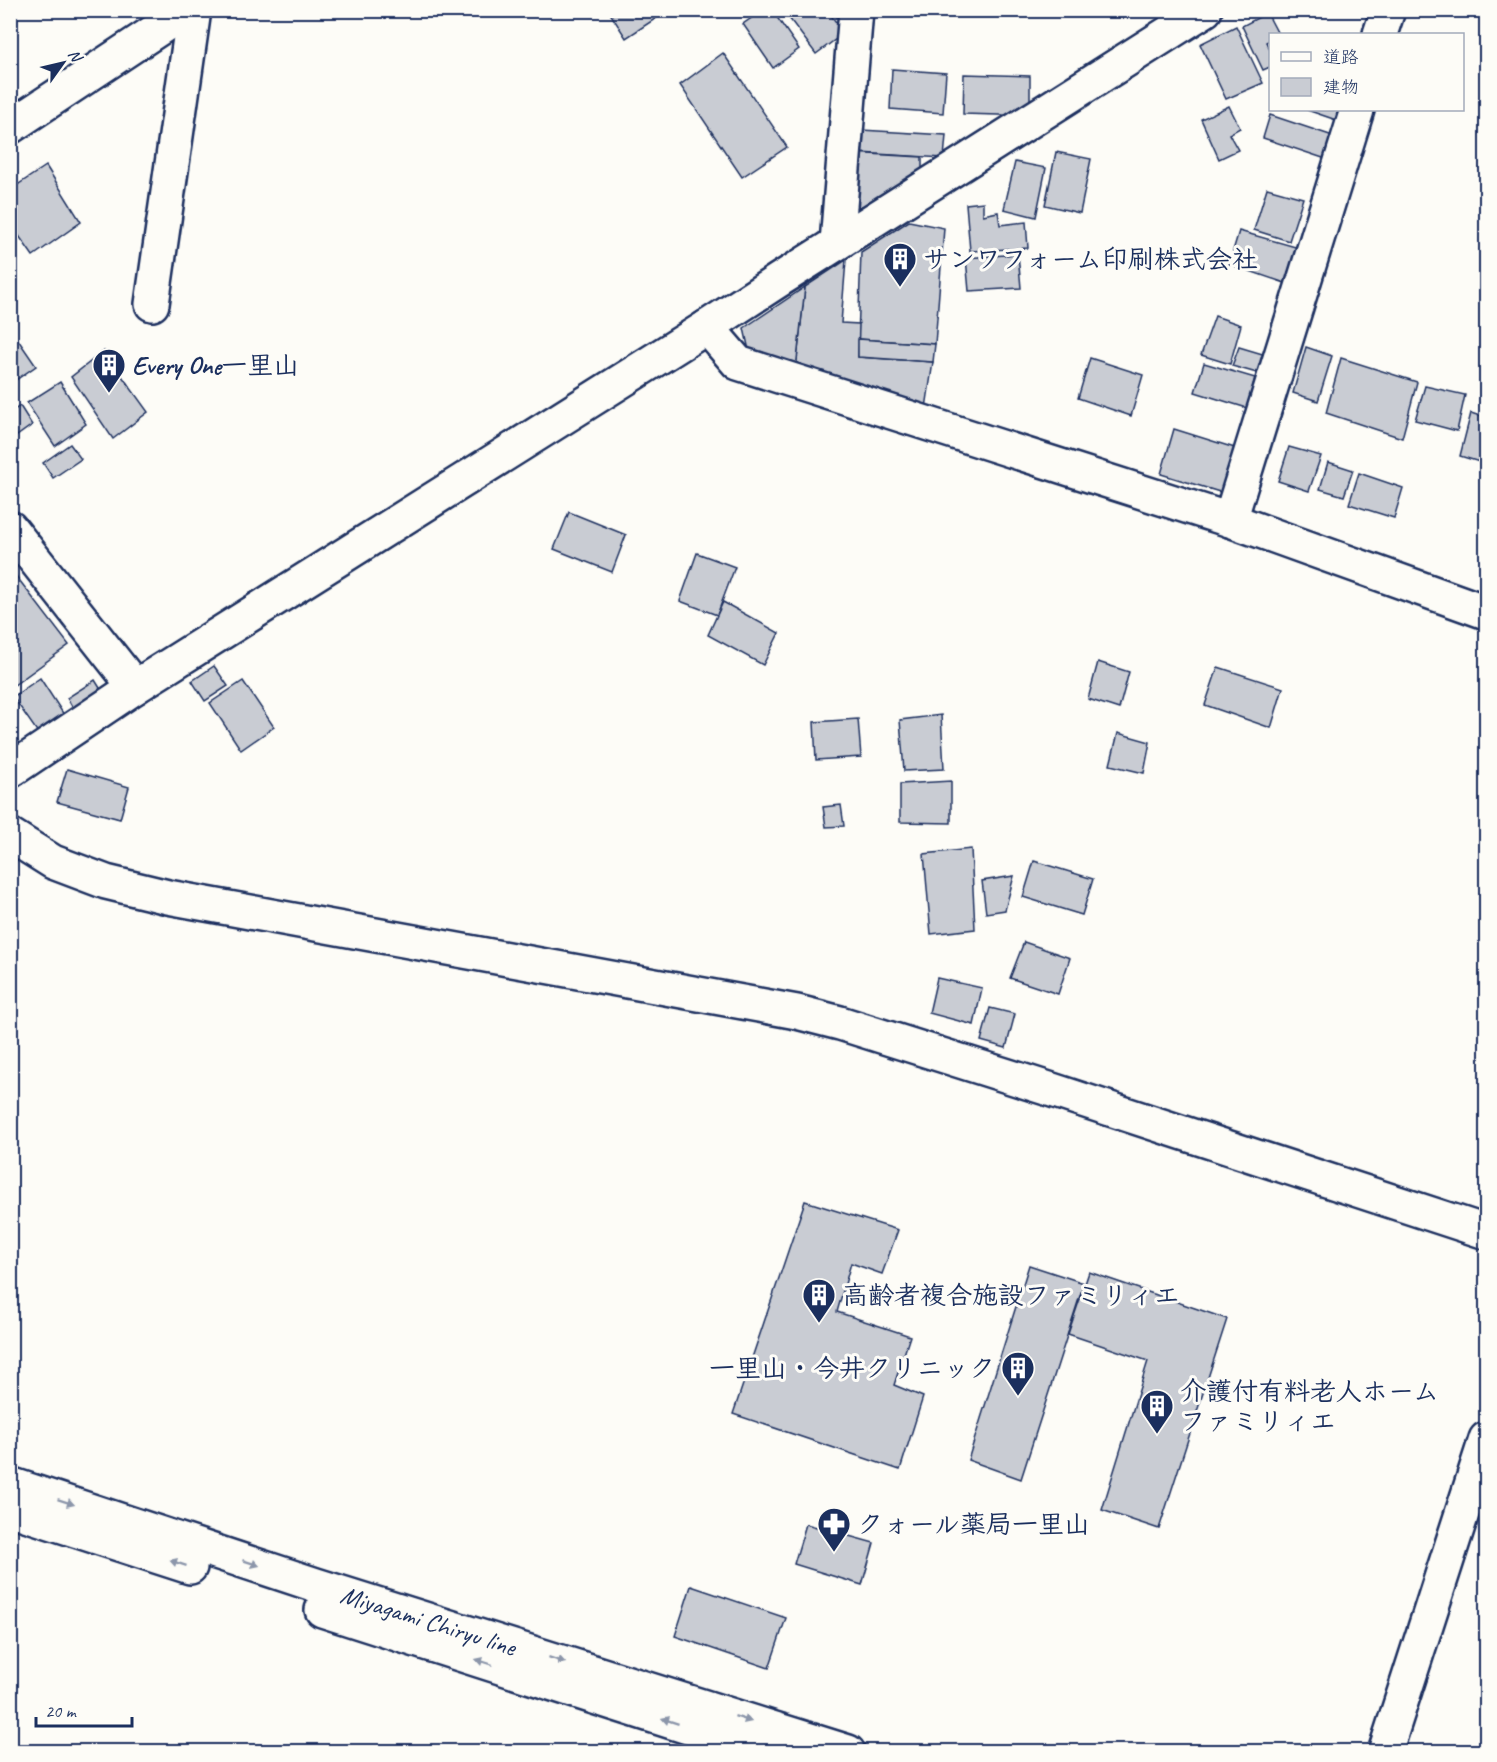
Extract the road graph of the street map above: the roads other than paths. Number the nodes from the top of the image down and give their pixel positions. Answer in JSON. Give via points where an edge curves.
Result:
{"nodes":[{"id":1,"x":187,"y":10,"type":"edge"},
{"id":2,"x":194,"y":10,"type":"edge"},
{"id":3,"x":856,"y":10,"type":"edge"},
{"id":4,"x":1205,"y":10,"type":"edge"},
{"id":5,"x":1388,"y":10,"type":"edge"},
{"id":6,"x":1380,"y":33,"type":"edge"},
{"id":7,"x":1357,"y":111,"type":"edge"},
{"id":8,"x":10,"y":127,"type":"edge"},
{"id":9,"x":837,"y":243,"type":"junction"},
{"id":10,"x":152,"y":304,"type":"dead end"},
{"id":11,"x":707,"y":327,"type":"junction"},
{"id":12,"x":1230,"y":520,"type":"junction"},
{"id":13,"x":10,"y":528,"type":"edge"},
{"id":14,"x":1486,"y":612,"type":"edge"},
{"id":15,"x":135,"y":687,"type":"junction"},
{"id":16,"x":10,"y":771,"type":"edge"},
{"id":17,"x":10,"y":835,"type":"edge"},
{"id":18,"x":1486,"y":1232,"type":"edge"},
{"id":19,"x":1486,"y":1439,"type":"edge"},
{"id":20,"x":10,"y":1484,"type":"edge"},
{"id":21,"x":10,"y":1509,"type":"edge"},
{"id":22,"x":766,"y":1752,"type":"edge"},
{"id":23,"x":848,"y":1752,"type":"edge"},
{"id":24,"x":1385,"y":1752,"type":"edge"}],
"edges":[{"from":1,"to":8,"type":"street"},
{"from":2,"to":10,"type":"street"},
{"from":3,"to":9,"type":"street"},
{"from":4,"to":9,"type":"street"},
{"from":5,"to":6,"type":"street"},
{"from":7,"to":12,"type":"street"},
{"from":9,"to":11,"type":"street"},
{"from":11,"to":12,"type":"street","via":[[738,363]]},
{"from":11,"to":15,"type":"street"},
{"from":12,"to":14,"type":"street"},
{"from":13,"to":15,"type":"street"},
{"from":15,"to":16,"type":"street"},
{"from":17,"to":18,"type":"street","via":[[53,862],[106,882],[168,897],[840,1023]]},
{"from":19,"to":24,"type":"street"},
{"from":20,"to":23,"type":"street","name":"Miyagami Chiryu line","one_way":true},
{"from":22,"to":21,"type":"street","name":"Miyagami Chiryu line","one_way":true}]}
